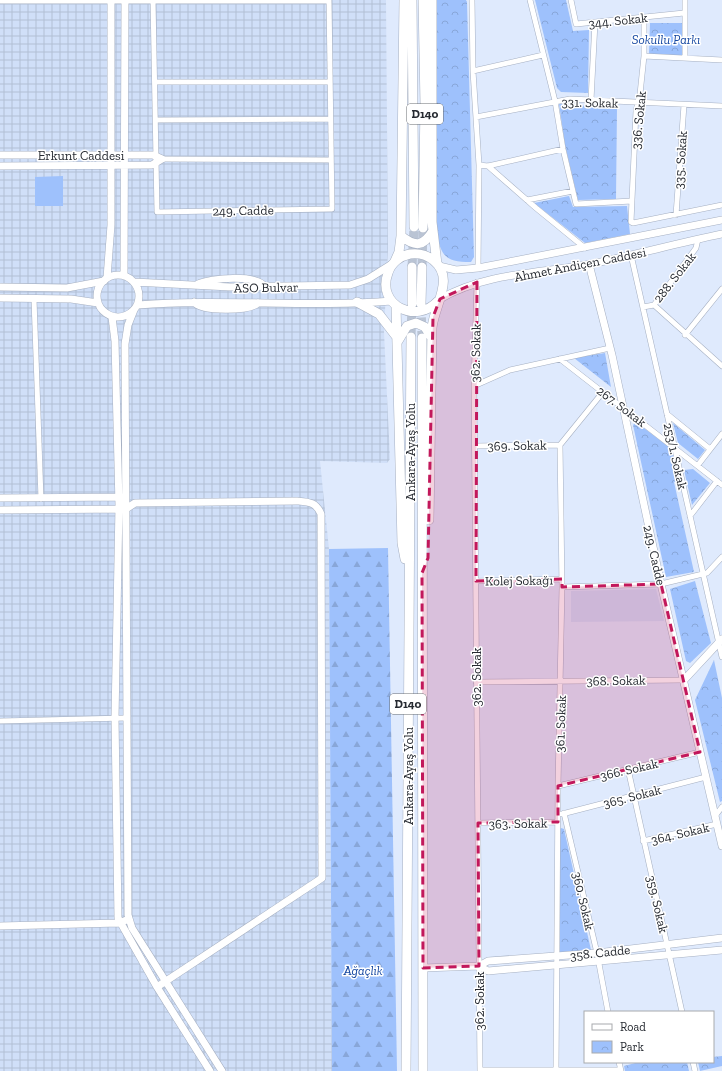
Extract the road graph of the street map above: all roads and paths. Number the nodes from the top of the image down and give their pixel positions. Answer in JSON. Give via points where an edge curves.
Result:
{"nodes":[{"id":1,"x":111,"y":0,"type":"edge"},
{"id":2,"x":329,"y":0,"type":"edge"},
{"id":3,"x":404,"y":0,"type":"edge"},
{"id":4,"x":412,"y":0,"type":"edge"},
{"id":5,"x":424,"y":0,"type":"edge"},
{"id":6,"x":432,"y":0,"type":"edge"},
{"id":7,"x":472,"y":0,"type":"edge"},
{"id":8,"x":530,"y":0,"type":"edge"},
{"id":9,"x":571,"y":0,"type":"edge"},
{"id":10,"x":685,"y":0,"type":"edge"},
{"id":11,"x":0,"y":1,"type":"edge"},
{"id":12,"x":125,"y":1,"type":"edge"},
{"id":13,"x":153,"y":1,"type":"edge"},
{"id":14,"x":684,"y":13,"type":"junction"},
{"id":15,"x":644,"y":16,"type":"junction"},
{"id":16,"x":595,"y":22,"type":"junction"},
{"id":17,"x":543,"y":54,"type":"junction"},
{"id":18,"x":644,"y":56,"type":"junction"},
{"id":19,"x":685,"y":58,"type":"junction"},
{"id":20,"x":722,"y":60,"type":"edge"},
{"id":21,"x":473,"y":71,"type":"junction"},
{"id":22,"x":155,"y":82,"type":"junction"},
{"id":23,"x":330,"y":82,"type":"junction"},
{"id":24,"x":591,"y":100,"type":"junction"},
{"id":25,"x":555,"y":101,"type":"junction"},
{"id":26,"x":637,"y":103,"type":"junction"},
{"id":27,"x":684,"y":105,"type":"junction"},
{"id":28,"x":722,"y":106,"type":"edge"},
{"id":29,"x":476,"y":117,"type":"junction"},
{"id":30,"x":156,"y":120,"type":"junction"},
{"id":31,"x":330,"y":120,"type":"junction"},
{"id":32,"x":563,"y":149,"type":"junction"},
{"id":33,"x":0,"y":155,"type":"edge"},
{"id":34,"x":111,"y":155,"type":"junction"},
{"id":35,"x":126,"y":155,"type":"junction"},
{"id":36,"x":158,"y":160,"type":"junction"},
{"id":37,"x":331,"y":160,"type":"junction"},
{"id":38,"x":111,"y":165,"type":"junction"},
{"id":39,"x":126,"y":165,"type":"junction"},
{"id":40,"x":479,"y":165,"type":"junction"},
{"id":41,"x":0,"y":166,"type":"edge"},
{"id":42,"x":488,"y":166,"type":"junction"},
{"id":43,"x":573,"y":191,"type":"junction"},
{"id":44,"x":526,"y":200,"type":"junction"},
{"id":45,"x":632,"y":201,"type":"junction"},
{"id":46,"x":722,"y":205,"type":"edge"},
{"id":47,"x":676,"y":214,"type":"junction"},
{"id":48,"x":722,"y":220,"type":"edge"},
{"id":49,"x":433,"y":231,"type":"junction"},
{"id":50,"x":722,"y":234,"type":"edge"},
{"id":51,"x":401,"y":236,"type":"junction"},
{"id":52,"x":698,"y":239,"type":"junction"},
{"id":53,"x":585,"y":248,"type":"junction"},
{"id":54,"x":631,"y":255,"type":"junction"},
{"id":55,"x":394,"y":262,"type":"junction"},
{"id":56,"x":589,"y":264,"type":"junction"},
{"id":57,"x":438,"y":265,"type":"junction"},
{"id":58,"x":478,"y":268,"type":"junction"},
{"id":59,"x":124,"y":276,"type":"junction"},
{"id":60,"x":106,"y":280,"type":"junction"},
{"id":61,"x":134,"y":282,"type":"junction"},
{"id":62,"x":477,"y":282,"type":"junction"},
{"id":63,"x":0,"y":288,"type":"edge"},
{"id":64,"x":722,"y":289,"type":"edge"},
{"id":65,"x":0,"y":298,"type":"edge"},
{"id":66,"x":34,"y":299,"type":"junction"},
{"id":67,"x":439,"y":300,"type":"junction"},
{"id":68,"x":357,"y":302,"type":"junction"},
{"id":69,"x":98,"y":303,"type":"junction"},
{"id":70,"x":394,"y":303,"type":"junction"},
{"id":71,"x":412,"y":304,"type":"tunnel mouth"},
{"id":72,"x":421,"y":304,"type":"tunnel mouth"},
{"id":73,"x":654,"y":305,"type":"junction"},
{"id":74,"x":643,"y":307,"type":"junction"},
{"id":75,"x":136,"y":308,"type":"junction"},
{"id":76,"x":112,"y":317,"type":"junction"},
{"id":77,"x":685,"y":335,"type":"junction"},
{"id":78,"x":411,"y":337,"type":"tunnel mouth"},
{"id":79,"x":422,"y":338,"type":"tunnel mouth"},
{"id":80,"x":432,"y":338,"type":"junction"},
{"id":81,"x":397,"y":340,"type":"junction"},
{"id":82,"x":610,"y":348,"type":"junction"},
{"id":83,"x":560,"y":359,"type":"junction"},
{"id":84,"x":721,"y":364,"type":"edge"},
{"id":85,"x":474,"y":386,"type":"junction"},
{"id":86,"x":603,"y":392,"type":"junction"},
{"id":87,"x":621,"y":405,"type":"junction"},
{"id":88,"x":667,"y":414,"type":"junction"},
{"id":89,"x":722,"y":434,"type":"edge"},
{"id":90,"x":560,"y":445,"type":"junction"},
{"id":91,"x":475,"y":446,"type":"junction"},
{"id":92,"x":674,"y":446,"type":"junction"},
{"id":93,"x":710,"y":449,"type":"junction"},
{"id":94,"x":698,"y":465,"type":"junction"},
{"id":95,"x":717,"y":481,"type":"junction"},
{"id":96,"x":722,"y":485,"type":"edge"},
{"id":97,"x":118,"y":497,"type":"junction"},
{"id":98,"x":126,"y":497,"type":"junction"},
{"id":99,"x":0,"y":498,"type":"edge"},
{"id":100,"x":41,"y":499,"type":"junction"},
{"id":101,"x":135,"y":503,"type":"junction"},
{"id":102,"x":118,"y":509,"type":"junction"},
{"id":103,"x":126,"y":509,"type":"junction"},
{"id":104,"x":0,"y":510,"type":"edge"},
{"id":105,"x":690,"y":516,"type":"junction"},
{"id":106,"x":722,"y":557,"type":"edge"},
{"id":107,"x":409,"y":568,"type":"junction"},
{"id":108,"x":422,"y":573,"type":"junction"},
{"id":109,"x":703,"y":574,"type":"junction"},
{"id":110,"x":562,"y":580,"type":"junction"},
{"id":111,"x":476,"y":581,"type":"junction"},
{"id":112,"x":661,"y":584,"type":"junction"},
{"id":113,"x":562,"y":587,"type":"junction"},
{"id":114,"x":720,"y":641,"type":"edge"},
{"id":115,"x":722,"y":657,"type":"edge"},
{"id":116,"x":684,"y":680,"type":"junction"},
{"id":117,"x":561,"y":681,"type":"junction"},
{"id":118,"x":476,"y":682,"type":"junction"},
{"id":119,"x":115,"y":718,"type":"junction"},
{"id":120,"x":126,"y":718,"type":"junction"},
{"id":121,"x":0,"y":721,"type":"edge"},
{"id":122,"x":700,"y":752,"type":"junction"},
{"id":123,"x":628,"y":769,"type":"junction"},
{"id":124,"x":706,"y":776,"type":"junction"},
{"id":125,"x":558,"y":786,"type":"junction"},
{"id":126,"x":634,"y":796,"type":"junction"},
{"id":127,"x":722,"y":808,"type":"edge"},
{"id":128,"x":564,"y":813,"type":"junction"},
{"id":129,"x":558,"y":815,"type":"junction"},
{"id":130,"x":715,"y":816,"type":"junction"},
{"id":131,"x":558,"y":822,"type":"junction"},
{"id":132,"x":478,"y":823,"type":"junction"},
{"id":133,"x":717,"y":824,"type":"junction"},
{"id":134,"x":643,"y":841,"type":"junction"},
{"id":135,"x":722,"y":846,"type":"edge"},
{"id":136,"x":129,"y":919,"type":"junction"},
{"id":137,"x":119,"y":923,"type":"junction"},
{"id":138,"x":0,"y":926,"type":"edge"},
{"id":139,"x":722,"y":938,"type":"edge"},
{"id":140,"x":667,"y":945,"type":"junction"},
{"id":141,"x":722,"y":950,"type":"edge"},
{"id":142,"x":597,"y":953,"type":"junction"},
{"id":143,"x":670,"y":955,"type":"junction"},
{"id":144,"x":556,"y":956,"type":"junction"},
{"id":145,"x":598,"y":963,"type":"junction"},
{"id":146,"x":479,"y":966,"type":"junction"},
{"id":147,"x":557,"y":966,"type":"junction"},
{"id":148,"x":423,"y":968,"type":"junction"},
{"id":149,"x":166,"y":981,"type":"junction"},
{"id":150,"x":157,"y":987,"type":"junction"},
{"id":151,"x":608,"y":1011,"type":"edge"},
{"id":152,"x":682,"y":1011,"type":"edge"},
{"id":153,"x":480,"y":1070,"type":"edge"},
{"id":154,"x":556,"y":1070,"type":"edge"},
{"id":155,"x":621,"y":1070,"type":"edge"},
{"id":156,"x":210,"y":1071,"type":"edge"},
{"id":157,"x":222,"y":1071,"type":"edge"},
{"id":158,"x":406,"y":1071,"type":"edge"},
{"id":159,"x":423,"y":1071,"type":"edge"}],
"edges":[{"from":1,"to":11,"type":"street"},
{"from":1,"to":12,"type":"street"},
{"from":1,"to":34,"type":"street"},
{"from":2,"to":13,"type":"street"},
{"from":2,"to":23,"type":"street","name":"249. Cadde"},
{"from":3,"to":51,"type":"highway"},
{"from":4,"to":5,"type":"highway","number":"D140","via":[[418,228],[425,105]]},
{"from":6,"to":49,"type":"highway"},
{"from":7,"to":21,"type":"street"},
{"from":8,"to":17,"type":"street"},
{"from":9,"to":16,"type":"street","name":"344. Sokak","via":[[576,24]]},
{"from":10,"to":14,"type":"street"},
{"from":12,"to":13,"type":"street"},
{"from":12,"to":35,"type":"street"},
{"from":13,"to":22,"type":"street","name":"249. Cadde"},
{"from":14,"to":15,"type":"street","name":"344. Sokak"},
{"from":14,"to":19,"type":"street"},
{"from":15,"to":16,"type":"street","name":"344. Sokak"},
{"from":15,"to":18,"type":"street","name":"336. Sokak"},
{"from":16,"to":24,"type":"street"},
{"from":17,"to":21,"type":"street"},
{"from":17,"to":25,"type":"street"},
{"from":18,"to":19,"type":"street"},
{"from":18,"to":26,"type":"street","name":"336. Sokak"},
{"from":19,"to":20,"type":"street"},
{"from":21,"to":29,"type":"street"},
{"from":22,"to":23,"type":"street"},
{"from":22,"to":30,"type":"street","name":"249. Cadde"},
{"from":23,"to":31,"type":"street","name":"249. Cadde"},
{"from":24,"to":25,"type":"street","name":"331. Sokak"},
{"from":24,"to":26,"type":"street","name":"331. Sokak"},
{"from":25,"to":29,"type":"street","name":"331. Sokak"},
{"from":25,"to":32,"type":"street"},
{"from":26,"to":27,"type":"street","name":"331. Sokak"},
{"from":26,"to":45,"type":"street","name":"336. Sokak"},
{"from":27,"to":28,"type":"street","name":"331. Sokak"},
{"from":27,"to":47,"type":"street","name":"335. Sokak"},
{"from":29,"to":40,"type":"street"},
{"from":30,"to":31,"type":"street"},
{"from":30,"to":36,"type":"street","name":"249. Cadde"},
{"from":31,"to":37,"type":"street","name":"249. Cadde"},
{"from":32,"to":42,"type":"street"},
{"from":32,"to":43,"type":"street"},
{"from":33,"to":34,"type":"street","name":"Erkunt Caddesi"},
{"from":34,"to":35,"type":"street","name":"Erkunt Caddesi"},
{"from":34,"to":38,"type":"street"},
{"from":35,"to":36,"type":"street","name":"Erkunt Caddesi"},
{"from":35,"to":39,"type":"street"},
{"from":36,"to":37,"type":"street"},
{"from":36,"to":37,"type":"street","name":"249. Cadde","via":[[157,212],[332,209]]},
{"from":36,"to":39,"type":"street"},
{"from":38,"to":39,"type":"street"},
{"from":38,"to":41,"type":"street"},
{"from":38,"to":60,"type":"street"},
{"from":39,"to":59,"type":"street"},
{"from":40,"to":42,"type":"street"},
{"from":40,"to":58,"type":"street"},
{"from":42,"to":44,"type":"street"},
{"from":43,"to":44,"type":"street"},
{"from":43,"to":45,"type":"street","via":[[576,204]]},
{"from":44,"to":53,"type":"street"},
{"from":45,"to":47,"type":"street","name":"336. Sokak","via":[[632,223]]},
{"from":46,"to":47,"type":"street"},
{"from":48,"to":53,"type":"street","name":"Ahmet Andiçen Caddesi"},
{"from":49,"to":51,"type":"highway","via":[[428,238],[418,244],[411,243]]},
{"from":49,"to":57,"type":"highway"},
{"from":50,"to":52,"type":"street","name":"Ahmet Andiçen Caddesi"},
{"from":51,"to":55,"type":"highway","via":[[400,252]]},
{"from":52,"to":54,"type":"street","name":"Ahmet Andiçen Caddesi"},
{"from":52,"to":73,"type":"street","name":"288. Sokak","via":[[696,248]]},
{"from":53,"to":58,"type":"street","name":"Ahmet Andiçen Caddesi"},
{"from":54,"to":56,"type":"street","name":"Ahmet Andiçen Caddesi"},
{"from":54,"to":74,"type":"street","name":"253/1. Sokak"},
{"from":55,"to":57,"type":"highway","via":[[404,256],[416,254],[428,257]]},
{"from":55,"to":61,"type":"street","name":"ASO Bulvar","via":[[368,279],[350,285],[265,287]]},
{"from":55,"to":70,"type":"highway","via":[[386,282],[387,292]]},
{"from":56,"to":62,"type":"street","name":"Ahmet Andiçen Caddesi"},
{"from":56,"to":82,"type":"street","name":"249. Cadde"},
{"from":57,"to":58,"type":"street","name":"Ahmet Andiçen Caddesi","via":[[456,270]]},
{"from":57,"to":67,"type":"highway","via":[[444,283]]},
{"from":59,"to":60,"type":"street","via":[[113,276]]},
{"from":59,"to":61,"type":"street"},
{"from":60,"to":63,"type":"street","via":[[68,288]]},
{"from":60,"to":69,"type":"street","via":[[98,292]]},
{"from":61,"to":75,"type":"street","via":[[139,293]]},
{"from":62,"to":67,"type":"street","name":"Ahmet Andiçen Caddesi"},
{"from":62,"to":85,"type":"street","name":"362. Sokak"},
{"from":64,"to":77,"type":"street"},
{"from":65,"to":66,"type":"street"},
{"from":66,"to":69,"type":"street","via":[[71,299]]},
{"from":66,"to":100,"type":"street"},
{"from":67,"to":70,"type":"highway","via":[[429,309],[418,312],[406,311]]},
{"from":67,"to":80,"type":"highway","via":[[433,317]]},
{"from":68,"to":70,"type":"street","name":"ASO Bulvar"},
{"from":68,"to":75,"type":"street","name":"ASO Bulvar","via":[[194,302]]},
{"from":68,"to":81,"type":"highway","via":[[379,314]]},
{"from":69,"to":76,"type":"street","via":[[104,312]]},
{"from":70,"to":81,"type":"highway"},
{"from":71,"to":72,"type":"highway","via":[[417,267]]},
{"from":73,"to":74,"type":"street","name":"288. Sokak"},
{"from":73,"to":77,"type":"street"},
{"from":74,"to":88,"type":"street","name":"253/1. Sokak"},
{"from":75,"to":76,"type":"street","via":[[124,317]]},
{"from":75,"to":98,"type":"street","via":[[128,325],[125,344]]},
{"from":76,"to":97,"type":"street","via":[[115,341]]},
{"from":77,"to":84,"type":"street"},
{"from":78,"to":107,"type":"highway","name":"Ankara-Ayaş Yolu","number":"D140"},
{"from":79,"to":108,"type":"highway","name":"Ankara-Ayaş Yolu","number":"D140"},
{"from":80,"to":81,"type":"highway","via":[[425,327],[413,323]]},
{"from":80,"to":108,"type":"highway","via":[[428,558]]},
{"from":81,"to":107,"type":"highway","via":[[402,543]]},
{"from":82,"to":83,"type":"street"},
{"from":82,"to":87,"type":"street","name":"249. Cadde"},
{"from":83,"to":85,"type":"street","via":[[510,370]]},
{"from":83,"to":86,"type":"street","name":"267. Sokak"},
{"from":85,"to":91,"type":"street","name":"362. Sokak"},
{"from":86,"to":87,"type":"street","name":"267. Sokak"},
{"from":86,"to":90,"type":"street"},
{"from":87,"to":92,"type":"street","name":"267. Sokak"},
{"from":87,"to":112,"type":"street","name":"249. Cadde"},
{"from":88,"to":92,"type":"street","name":"253/1. Sokak"},
{"from":88,"to":93,"type":"street"},
{"from":89,"to":93,"type":"street"},
{"from":90,"to":91,"type":"street","name":"369. Sokak"},
{"from":90,"to":110,"type":"street","name":"361. Sokak"},
{"from":91,"to":111,"type":"street","name":"362. Sokak"},
{"from":92,"to":94,"type":"street","name":"267. Sokak"},
{"from":92,"to":105,"type":"street","name":"253/1. Sokak"},
{"from":93,"to":94,"type":"street"},
{"from":94,"to":95,"type":"street","name":"267. Sokak"},
{"from":95,"to":96,"type":"street","name":"267. Sokak"},
{"from":95,"to":105,"type":"street"},
{"from":97,"to":98,"type":"street"},
{"from":97,"to":100,"type":"street"},
{"from":97,"to":102,"type":"street"},
{"from":98,"to":101,"type":"street"},
{"from":98,"to":103,"type":"street"},
{"from":99,"to":100,"type":"street"},
{"from":101,"to":103,"type":"street"},
{"from":101,"to":149,"type":"street","via":[[297,501],[314,503],[321,514],[322,878]]},
{"from":102,"to":103,"type":"street"},
{"from":102,"to":104,"type":"street"},
{"from":102,"to":119,"type":"street"},
{"from":103,"to":120,"type":"street"},
{"from":105,"to":109,"type":"street","name":"253/1. Sokak"},
{"from":106,"to":109,"type":"street","via":[[714,568]]},
{"from":107,"to":158,"type":"highway","name":"Ankara-Ayaş Yolu","number":"D140"},
{"from":108,"to":148,"type":"highway","name":"Ankara-Ayaş Yolu","number":"D140"},
{"from":109,"to":112,"type":"street","name":"Kolej Sokağı"},
{"from":109,"to":114,"type":"street","name":"253/1. Sokak"},
{"from":110,"to":111,"type":"street","name":"Kolej Sokağı"},
{"from":110,"to":113,"type":"street","name":"361. Sokak"},
{"from":111,"to":118,"type":"street","name":"362. Sokak"},
{"from":112,"to":113,"type":"street","name":"Kolej Sokağı"},
{"from":112,"to":116,"type":"street","name":"249. Cadde"},
{"from":113,"to":117,"type":"street","name":"361. Sokak"},
{"from":114,"to":115,"type":"street","name":"253/1. Sokak"},
{"from":114,"to":116,"type":"street"},
{"from":116,"to":117,"type":"street","name":"368. Sokak"},
{"from":116,"to":122,"type":"street","name":"249. Cadde"},
{"from":117,"to":118,"type":"street","name":"368. Sokak"},
{"from":117,"to":125,"type":"street","name":"361. Sokak"},
{"from":118,"to":132,"type":"street","name":"362. Sokak"},
{"from":119,"to":120,"type":"street"},
{"from":119,"to":121,"type":"street"},
{"from":119,"to":137,"type":"street"},
{"from":120,"to":136,"type":"street"},
{"from":122,"to":123,"type":"street","name":"366. Sokak"},
{"from":122,"to":124,"type":"street","name":"249. Cadde"},
{"from":123,"to":125,"type":"street","name":"366. Sokak"},
{"from":123,"to":126,"type":"street","name":"359. Sokak"},
{"from":124,"to":126,"type":"street","name":"365. Sokak"},
{"from":124,"to":130,"type":"street","name":"249. Cadde"},
{"from":125,"to":129,"type":"street","name":"361. Sokak"},
{"from":126,"to":128,"type":"street","name":"365. Sokak"},
{"from":126,"to":134,"type":"street","name":"359. Sokak"},
{"from":127,"to":130,"type":"street"},
{"from":128,"to":129,"type":"street","name":"365. Sokak"},
{"from":128,"to":142,"type":"street","name":"360. Sokak"},
{"from":129,"to":131,"type":"street","name":"361. Sokak"},
{"from":130,"to":133,"type":"street","name":"249. Cadde"},
{"from":131,"to":132,"type":"street","name":"363. Sokak"},
{"from":131,"to":144,"type":"street","name":"361. Sokak"},
{"from":132,"to":146,"type":"street","name":"362. Sokak"},
{"from":133,"to":134,"type":"street","name":"364. Sokak"},
{"from":133,"to":135,"type":"street","name":"249. Cadde"},
{"from":134,"to":140,"type":"street","name":"359. Sokak"},
{"from":136,"to":137,"type":"street"},
{"from":136,"to":149,"type":"street","via":[[132,928]]},
{"from":137,"to":138,"type":"street"},
{"from":137,"to":150,"type":"street"},
{"from":139,"to":140,"type":"street","name":"358. Cadde"},
{"from":140,"to":142,"type":"street","name":"358. Cadde"},
{"from":140,"to":143,"type":"street","name":"359. Sokak"},
{"from":141,"to":143,"type":"street","name":"358. Cadde"},
{"from":142,"to":144,"type":"street","name":"358. Cadde"},
{"from":142,"to":145,"type":"street","name":"360. Sokak"},
{"from":143,"to":145,"type":"street","name":"358. Cadde"},
{"from":143,"to":152,"type":"street","name":"359. Sokak"},
{"from":144,"to":146,"type":"street","name":"358. Cadde","via":[[488,961]]},
{"from":144,"to":147,"type":"street","name":"361. Sokak"},
{"from":145,"to":147,"type":"street","name":"358. Cadde"},
{"from":145,"to":151,"type":"street","name":"360. Sokak"},
{"from":146,"to":147,"type":"street","name":"358. Cadde","via":[[488,972]]},
{"from":146,"to":148,"type":"street","name":"358. Cadde"},
{"from":146,"to":153,"type":"street","name":"362. Sokak"},
{"from":147,"to":154,"type":"street","name":"361. Sokak"},
{"from":148,"to":159,"type":"highway","name":"Ankara-Ayaş Yolu","number":"D140"},
{"from":149,"to":150,"type":"street"},
{"from":149,"to":157,"type":"street"},
{"from":150,"to":156,"type":"street"},
{"from":153,"to":154,"type":"street"},
{"from":154,"to":155,"type":"street"}]}
